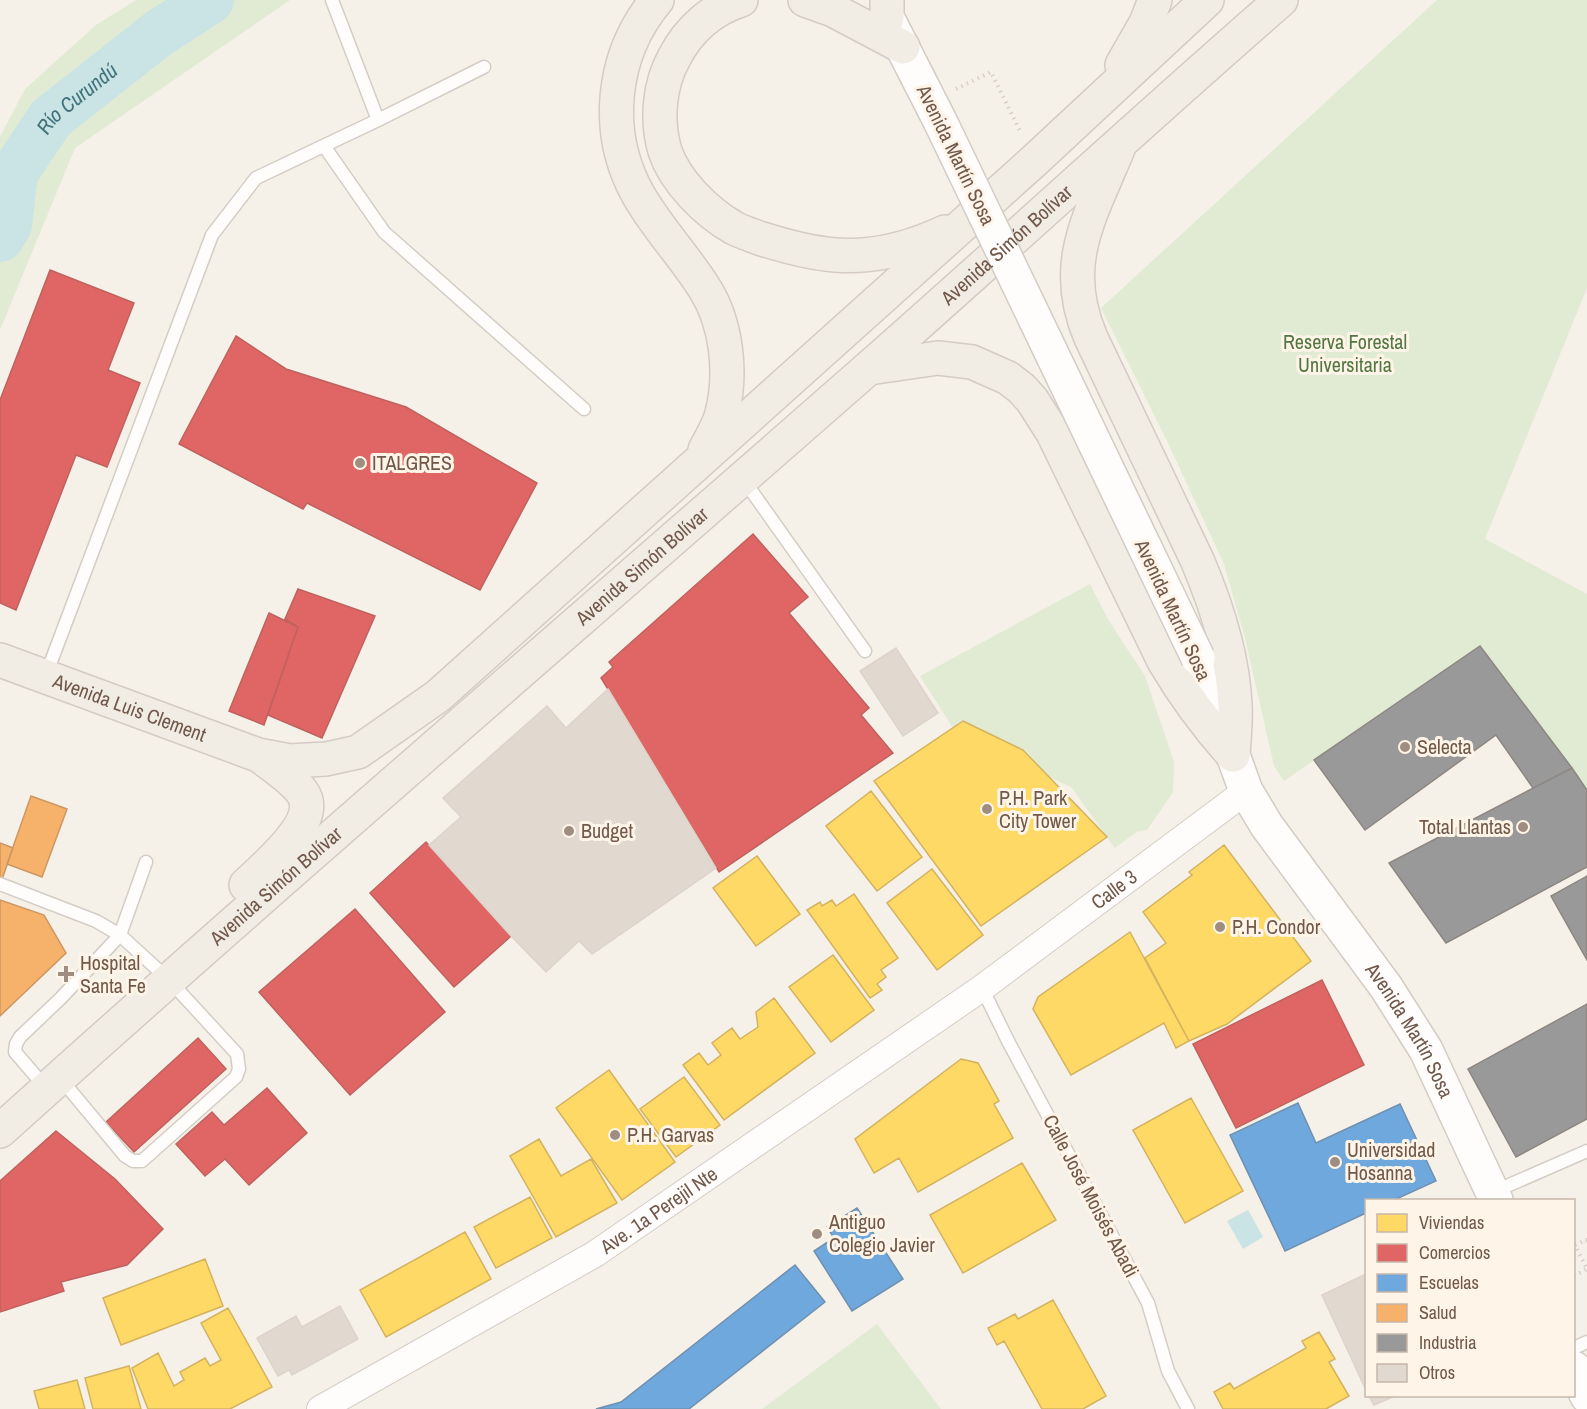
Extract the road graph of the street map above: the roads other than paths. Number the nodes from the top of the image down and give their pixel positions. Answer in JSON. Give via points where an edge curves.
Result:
{"nodes":[{"id":1,"x":332,"y":0,"type":"edge"},
{"id":2,"x":657,"y":0,"type":"edge"},
{"id":3,"x":741,"y":0,"type":"edge"},
{"id":4,"x":805,"y":0,"type":"edge"},
{"id":5,"x":1155,"y":0,"type":"edge"},
{"id":6,"x":1207,"y":0,"type":"edge"},
{"id":7,"x":1281,"y":0,"type":"edge"},
{"id":8,"x":884,"y":6,"type":"edge"},
{"id":9,"x":903,"y":46,"type":"junction"},
{"id":10,"x":484,"y":67,"type":"dead end"},
{"id":11,"x":1097,"y":102,"type":"junction"},
{"id":12,"x":378,"y":120,"type":"junction"},
{"id":13,"x":1121,"y":141,"type":"junction"},
{"id":14,"x":324,"y":146,"type":"junction"},
{"id":15,"x":966,"y":222,"type":"junction"},
{"id":16,"x":869,"y":368,"type":"junction"},
{"id":17,"x":584,"y":409,"type":"dead end"},
{"id":18,"x":697,"y":465,"type":"junction"},
{"id":19,"x":742,"y":478,"type":"junction"},
{"id":20,"x":865,"y":651,"type":"dead end"},
{"id":21,"x":0,"y":660,"type":"edge"},
{"id":22,"x":45,"y":676,"type":"junction"},
{"id":23,"x":258,"y":754,"type":"junction"},
{"id":24,"x":1233,"y":756,"type":"junction"},
{"id":25,"x":1246,"y":791,"type":"junction"},
{"id":26,"x":146,"y":862,"type":"dead end"},
{"id":27,"x":0,"y":884,"type":"edge"},
{"id":28,"x":120,"y":935,"type":"junction"},
{"id":29,"x":175,"y":974,"type":"junction"},
{"id":30,"x":982,"y":988,"type":"junction"},
{"id":31,"x":53,"y":1083,"type":"junction"},
{"id":32,"x":0,"y":1131,"type":"edge"},
{"id":33,"x":1587,"y":1150,"type":"edge"},
{"id":34,"x":1494,"y":1196,"type":"edge"},
{"id":35,"x":1575,"y":1370,"type":"edge"},
{"id":36,"x":1587,"y":1396,"type":"edge"},
{"id":37,"x":320,"y":1409,"type":"edge"},
{"id":38,"x":1188,"y":1409,"type":"edge"}],
"edges":[{"from":1,"to":12,"type":"lane"},
{"from":2,"to":18,"type":"main road","via":[[626,51],[619,78],[617,126],[630,179],[707,291],[724,342],[723,411]]},
{"from":3,"to":15,"type":"main road","via":[[716,11],[685,39],[662,89],[660,112],[665,150],[685,186],[698,200],[736,229],[788,247],[835,255],[862,255],[916,245]]},
{"from":4,"to":9,"type":"main road"},
{"from":5,"to":11,"type":"main road","via":[[1138,39]]},
{"from":6,"to":11,"type":"main road","name":"Avenida Simón Bolívar"},
{"from":7,"to":13,"type":"main road","name":"Avenida Simón Bolívar"},
{"from":8,"to":9,"type":"main road","name":"Avenida Martín Sosa"},
{"from":9,"to":24,"type":"main road","name":"Avenida Martín Sosa","bridge":true,"via":[[1198,658]]},
{"from":10,"to":12,"type":"lane"},
{"from":11,"to":15,"type":"main road","name":"Avenida Simón Bolívar"},
{"from":12,"to":14,"type":"lane"},
{"from":13,"to":16,"type":"main road","name":"Avenida Simón Bolívar"},
{"from":13,"to":24,"type":"main road","via":[[1082,240],[1077,271],[1079,305],[1209,587],[1230,660],[1236,705]]},
{"from":14,"to":17,"type":"lane","via":[[384,231]]},
{"from":14,"to":22,"type":"lane","via":[[256,178],[212,235]]},
{"from":15,"to":18,"type":"main road","name":"Avenida Simón Bolívar"},
{"from":16,"to":19,"type":"main road","name":"Avenida Simón Bolívar"},
{"from":16,"to":24,"type":"main road","via":[[938,358],[972,362],[1021,388],[1053,433],[1177,684]]},
{"from":18,"to":23,"type":"main road","name":"Avenida Simón Bolívar","via":[[438,696],[358,752],[290,761]]},
{"from":19,"to":20,"type":"lane"},
{"from":19,"to":29,"type":"main road","name":"Avenida Simón Bolívar"},
{"from":21,"to":22,"type":"main road","name":"Avenida Luis Clement"},
{"from":22,"to":23,"type":"main road","name":"Avenida Luis Clement"},
{"from":23,"to":29,"type":"main road","via":[[303,794],[307,813],[295,836],[214,917]]},
{"from":24,"to":25,"type":"main road","name":"Avenida Martín Sosa"},
{"from":25,"to":30,"type":"street","name":"Calle 3"},
{"from":25,"to":34,"type":"main road","name":"Avenida Martín Sosa","via":[[1313,891],[1386,987],[1426,1050]]},
{"from":26,"to":28,"type":"lane"},
{"from":27,"to":28,"type":"lane","via":[[96,921]]},
{"from":28,"to":29,"type":"lane"},
{"from":28,"to":31,"type":"lane","via":[[16,1044],[15,1052]]},
{"from":29,"to":31,"type":"main road","name":"Avenida Simón Bolívar"},
{"from":29,"to":31,"type":"lane","via":[[237,1054],[238,1069],[236,1077],[152,1153],[142,1161],[125,1156]]},
{"from":30,"to":37,"type":"street","name":"Ave. 1a Perejil Nte","via":[[596,1254]]},
{"from":30,"to":38,"type":"lane","name":"Calle José Moisés Abadi","via":[[1148,1302],[1168,1371]]},
{"from":31,"to":32,"type":"main road","name":"Avenida Simón Bolívar"},
{"from":33,"to":34,"type":"lane"},
{"from":35,"to":36,"type":"main road"}]}
